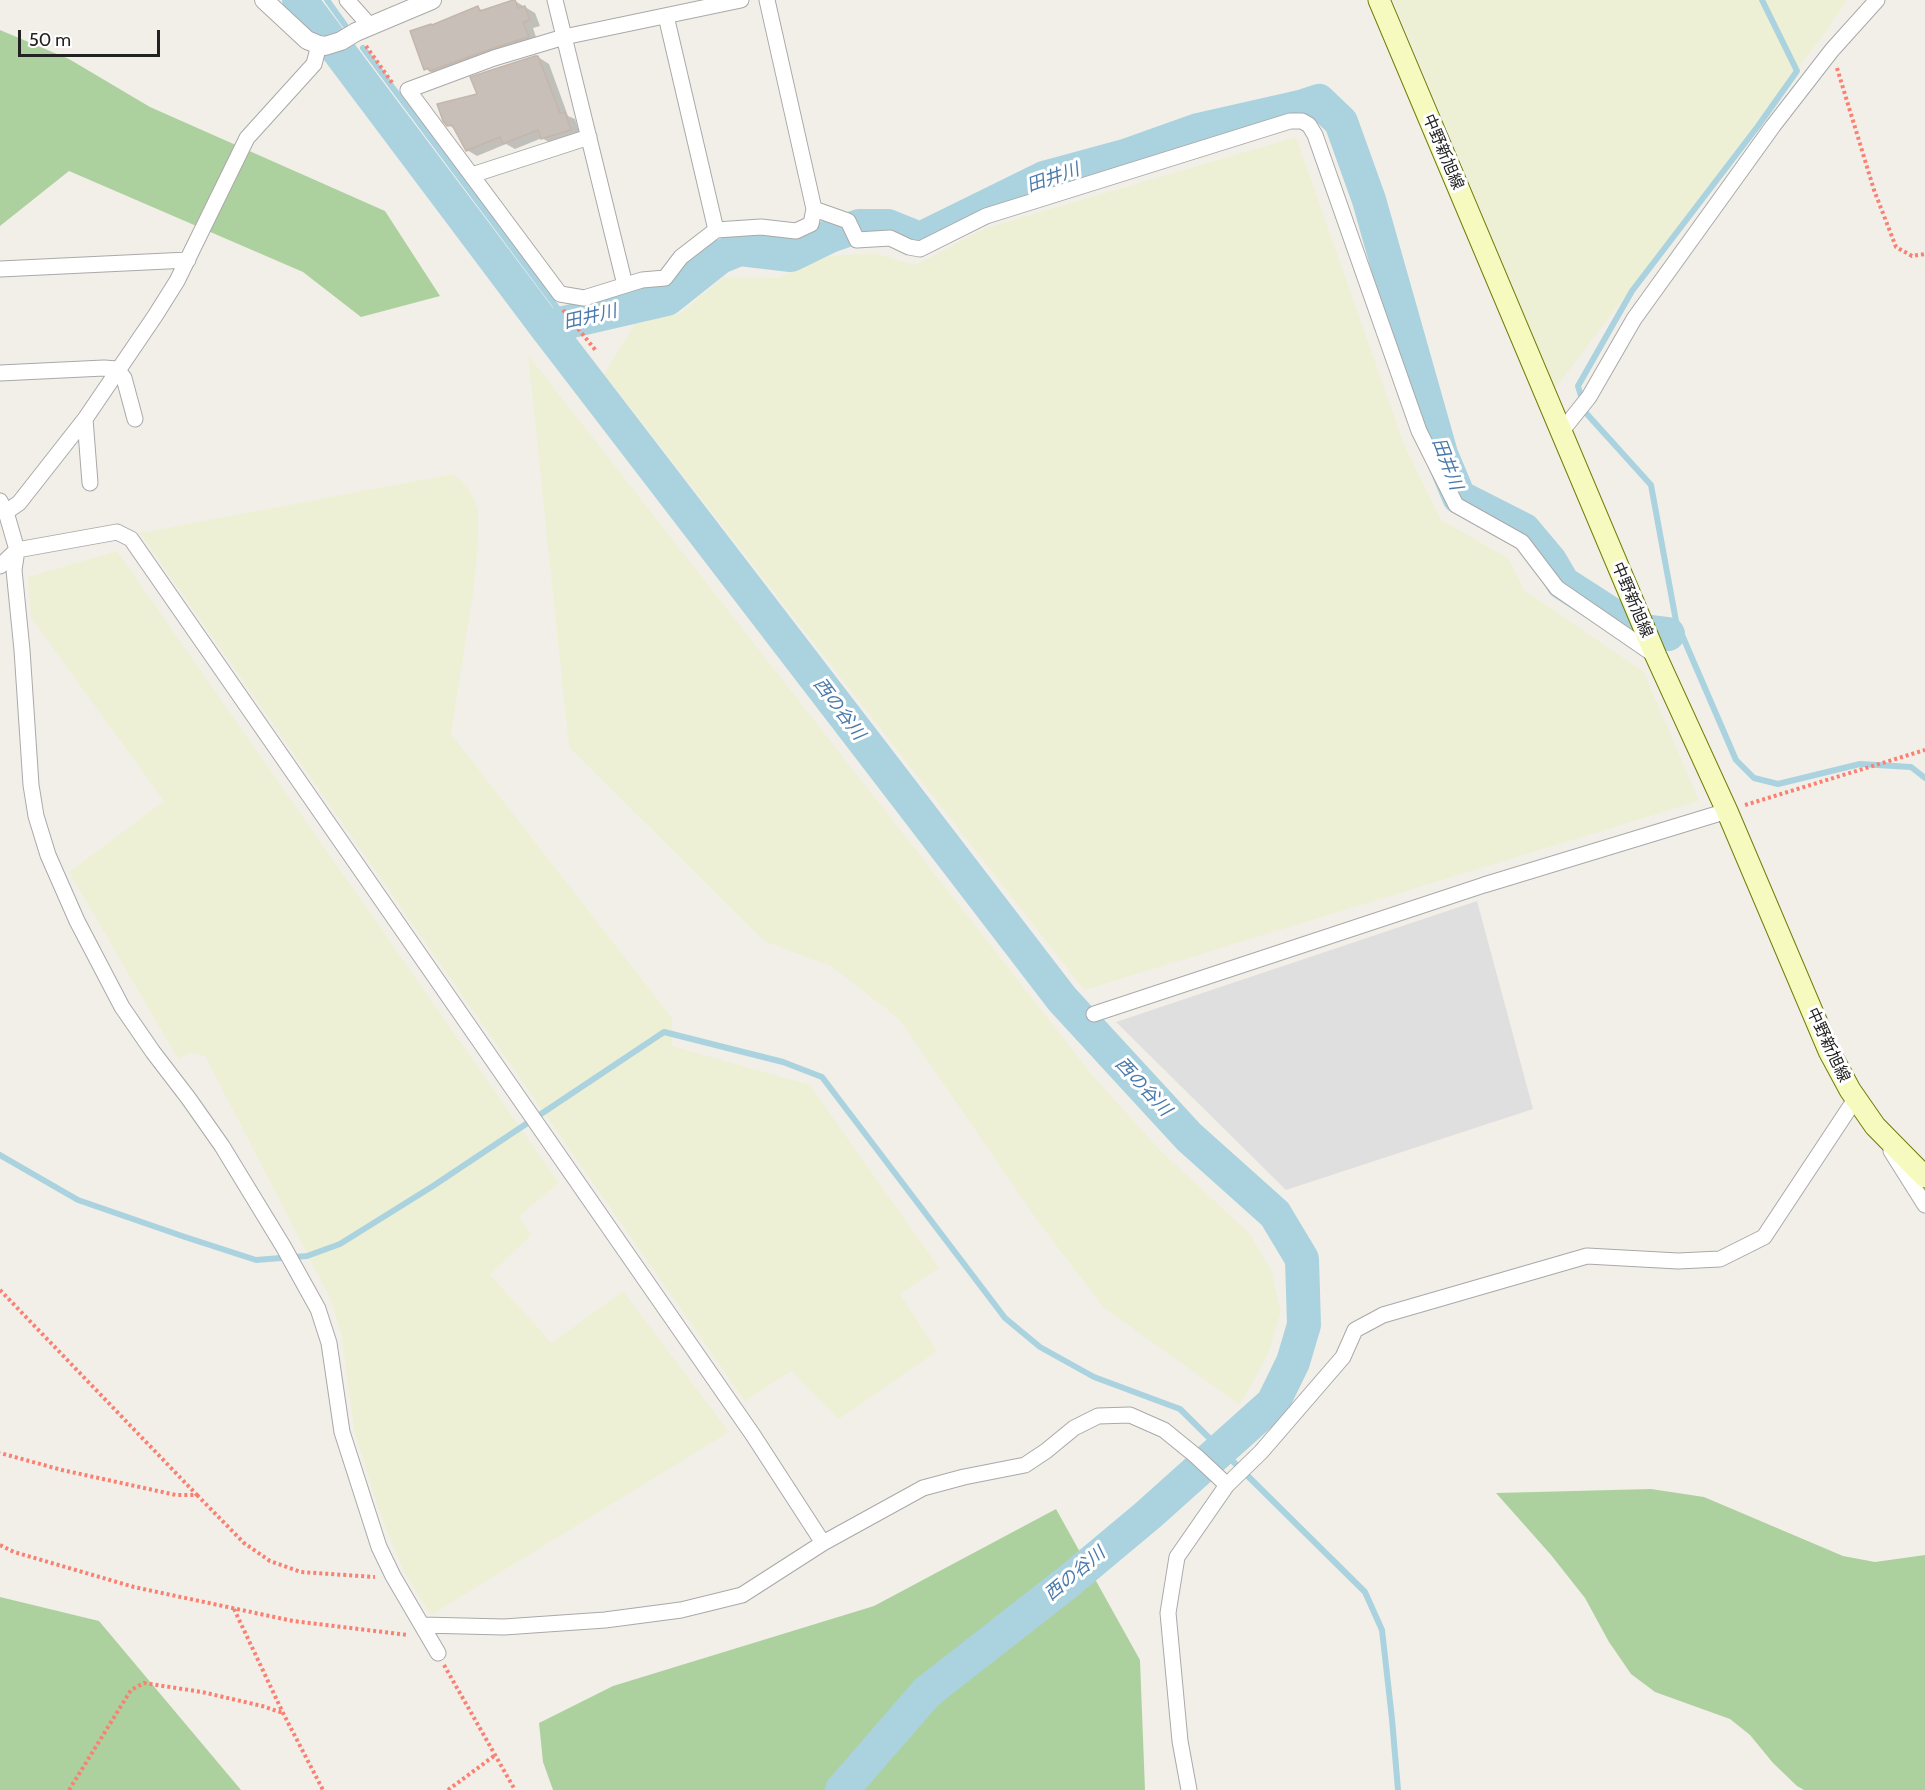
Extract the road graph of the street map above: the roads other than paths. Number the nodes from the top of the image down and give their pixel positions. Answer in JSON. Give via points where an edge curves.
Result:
{"nodes":[{"id":1,"x":264,"y":0,"type":"edge"},
{"id":2,"x":347,"y":0,"type":"edge"},
{"id":3,"x":432,"y":0,"type":"edge"},
{"id":4,"x":555,"y":0,"type":"edge"},
{"id":5,"x":741,"y":0,"type":"edge"},
{"id":6,"x":767,"y":0,"type":"edge"},
{"id":7,"x":1379,"y":0,"type":"edge"},
{"id":8,"x":1877,"y":0,"type":"edge"},
{"id":9,"x":666,"y":16,"type":"junction"},
{"id":10,"x":370,"y":26,"type":"junction"},
{"id":11,"x":564,"y":37,"type":"junction"},
{"id":12,"x":319,"y":45,"type":"junction"},
{"id":13,"x":589,"y":137,"type":"junction"},
{"id":14,"x":472,"y":175,"type":"junction"},
{"id":15,"x":814,"y":209,"type":"junction"},
{"id":16,"x":716,"y":230,"type":"junction"},
{"id":17,"x":188,"y":260,"type":"junction"},
{"id":18,"x":0,"y":269,"type":"edge"},
{"id":19,"x":625,"y":285,"type":"junction"},
{"id":20,"x":117,"y":369,"type":"junction"},
{"id":21,"x":0,"y":374,"type":"edge"},
{"id":22,"x":135,"y":419,"type":"dead end"},
{"id":23,"x":85,"y":420,"type":"junction"},
{"id":24,"x":1561,"y":432,"type":"junction"},
{"id":25,"x":90,"y":483,"type":"dead end"},
{"id":26,"x":3,"y":506,"type":"edge"},
{"id":27,"x":16,"y":550,"type":"junction"},
{"id":28,"x":0,"y":566,"type":"edge"},
{"id":29,"x":1656,"y":656,"type":"junction"},
{"id":30,"x":1727,"y":811,"type":"junction"},
{"id":31,"x":1094,"y":1014,"type":"dead end"},
{"id":32,"x":1856,"y":1098,"type":"junction"},
{"id":33,"x":1875,"y":1126,"type":"junction"},
{"id":34,"x":1925,"y":1177,"type":"edge"},
{"id":35,"x":1925,"y":1205,"type":"edge"},
{"id":36,"x":1227,"y":1485,"type":"junction"},
{"id":37,"x":823,"y":1543,"type":"junction"},
{"id":38,"x":425,"y":1632,"type":"junction"},
{"id":39,"x":438,"y":1653,"type":"road end"},
{"id":40,"x":1189,"y":1790,"type":"edge"}],
"edges":[{"from":1,"to":12,"type":"street","via":[[307,40]]},
{"from":2,"to":10,"type":"street"},
{"from":3,"to":10,"type":"street"},
{"from":4,"to":11,"type":"street"},
{"from":5,"to":9,"type":"street"},
{"from":6,"to":15,"type":"street"},
{"from":7,"to":24,"type":"main road","name":"中野新旭線"},
{"from":8,"to":24,"type":"street","via":[[1773,126],[1634,319],[1589,397]]},
{"from":9,"to":11,"type":"street"},
{"from":9,"to":16,"type":"street"},
{"from":10,"to":12,"type":"street","via":[[341,41]]},
{"from":11,"to":13,"type":"street"},
{"from":11,"to":14,"type":"street","via":[[408,90]]},
{"from":12,"to":17,"type":"street","via":[[314,64],[247,138]]},
{"from":13,"to":14,"type":"street"},
{"from":13,"to":19,"type":"street"},
{"from":14,"to":19,"type":"street","via":[[560,294],[584,298]]},
{"from":15,"to":16,"type":"street","via":[[811,224],[796,231],[761,227]]},
{"from":15,"to":29,"type":"street","via":[[848,221],[857,240],[890,238],[920,249],[986,216],[1290,121],[1302,121],[1315,135],[1419,431],[1456,506],[1522,542],[1557,588]]},
{"from":16,"to":19,"type":"street","via":[[681,257],[665,278]]},
{"from":17,"to":18,"type":"street"},
{"from":17,"to":20,"type":"street"},
{"from":20,"to":21,"type":"street"},
{"from":20,"to":22,"type":"street","via":[[124,378]]},
{"from":20,"to":23,"type":"street"},
{"from":23,"to":25,"type":"street"},
{"from":23,"to":26,"type":"street","via":[[19,503]]},
{"from":24,"to":29,"type":"main road","name":"中野新旭線"},
{"from":26,"to":27,"type":"street"},
{"from":27,"to":28,"type":"street"},
{"from":27,"to":37,"type":"street","via":[[117,532],[131,539],[753,1435]]},
{"from":27,"to":38,"type":"street","via":[[14,570],[31,785],[48,855],[122,1007],[222,1146],[318,1309],[329,1342],[342,1432],[379,1547]]},
{"from":29,"to":30,"type":"main road","name":"中野新旭線"},
{"from":30,"to":31,"type":"street","via":[[1473,889]]},
{"from":30,"to":32,"type":"main road","name":"中野新旭線","via":[[1828,1051]]},
{"from":32,"to":33,"type":"main road","name":"中野新旭線"},
{"from":32,"to":36,"type":"street","via":[[1764,1237],[1720,1259],[1587,1256],[1383,1315],[1355,1330],[1343,1357],[1261,1452]]},
{"from":33,"to":34,"type":"main road","name":"中野新旭線"},
{"from":33,"to":35,"type":"street"},
{"from":36,"to":37,"type":"street","via":[[1164,1430],[1130,1415],[1098,1416],[1074,1428],[1025,1465],[923,1488]]},
{"from":36,"to":40,"type":"street","via":[[1177,1557],[1168,1613],[1180,1741]]},
{"from":37,"to":38,"type":"street","via":[[742,1595],[681,1610],[604,1620]]},
{"from":38,"to":39,"type":"street"}]}
